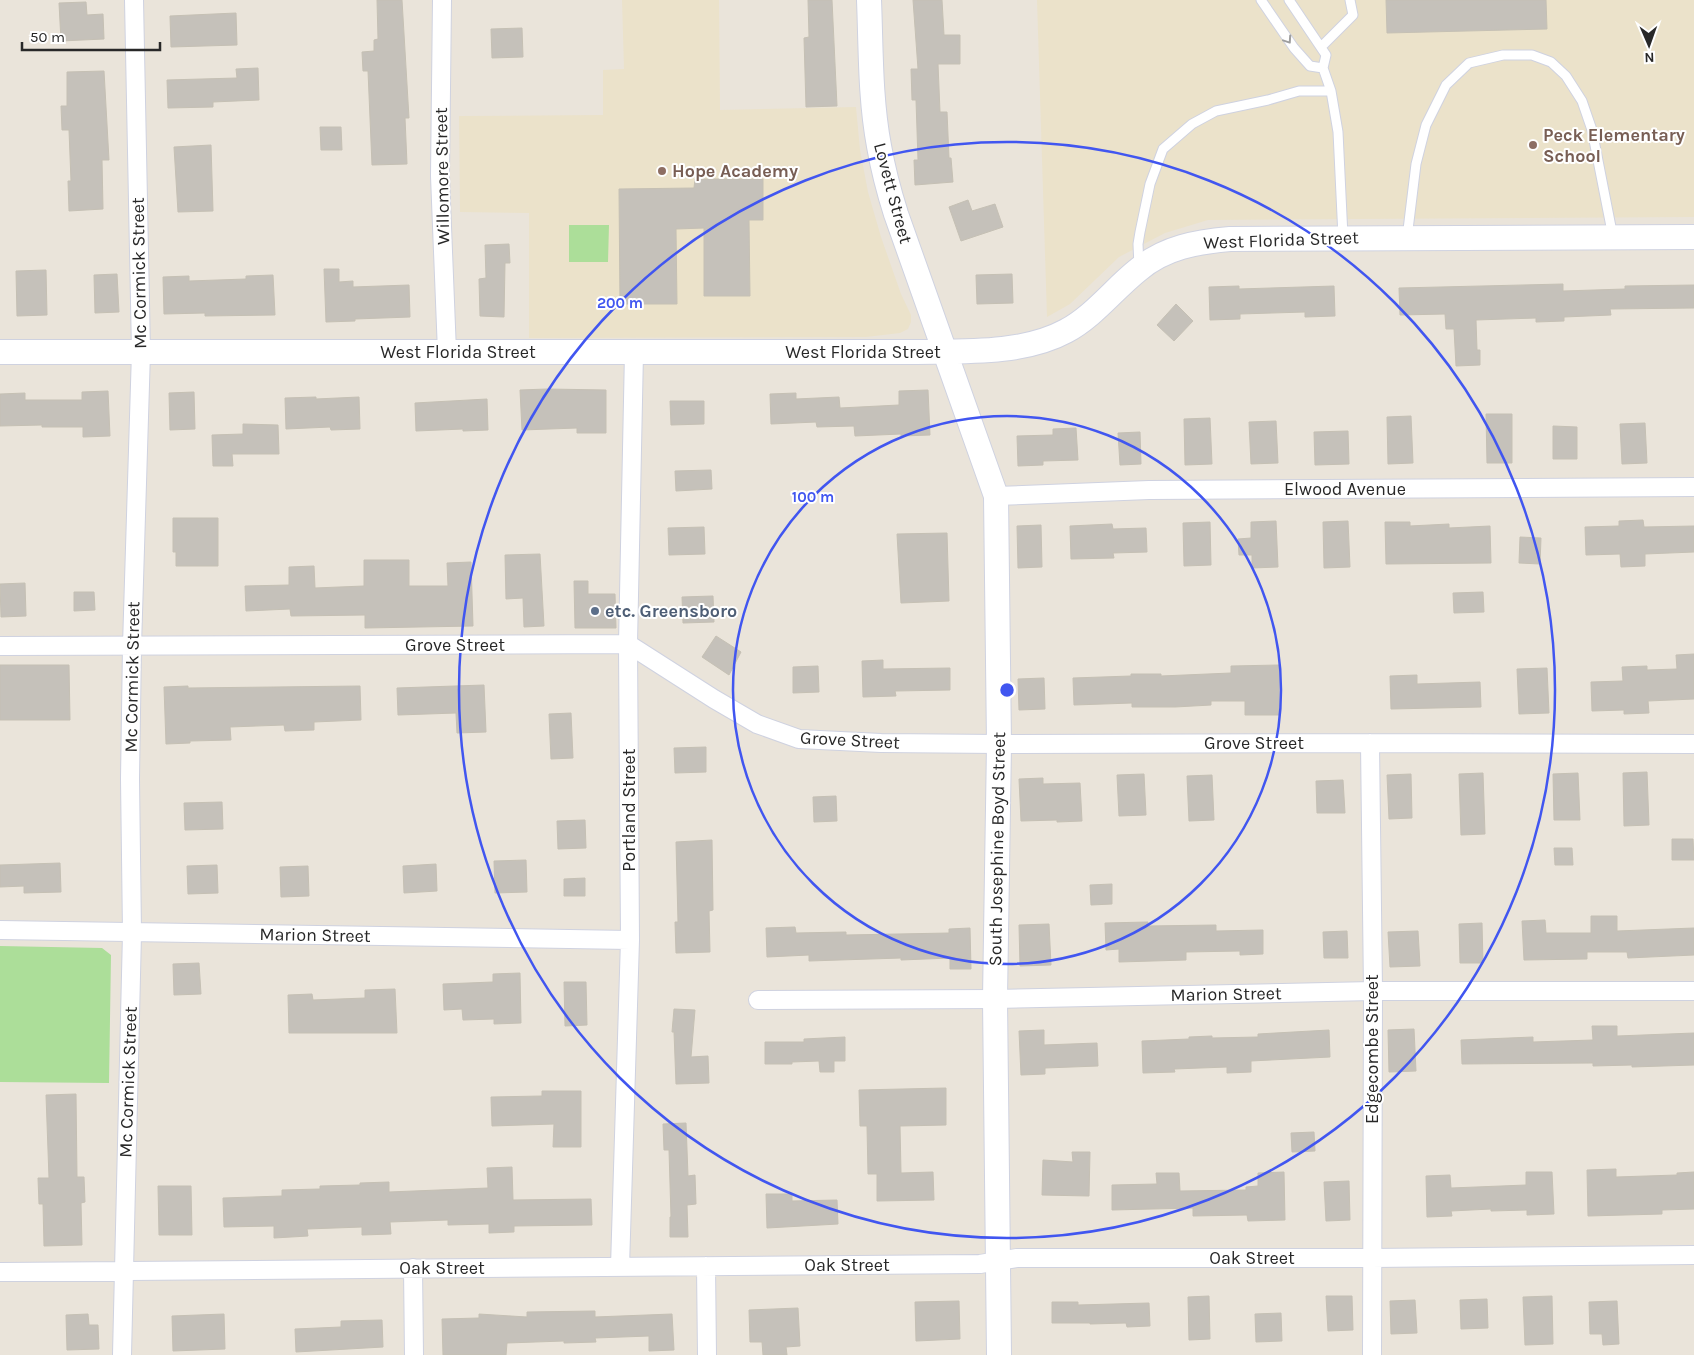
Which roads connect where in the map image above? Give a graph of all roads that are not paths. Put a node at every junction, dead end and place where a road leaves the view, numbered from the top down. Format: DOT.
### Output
graph roads {
  1 [pos="134,0"];
  2 [pos="442,0"];
  3 [pos="869,0"];
  4 [pos="1261,0"];
  5 [pos="1288,0"];
  6 [pos="1350,0"];
  7 [pos="1321,47"];
  8 [pos="1323,68"];
  9 [pos="1331,91"];
  10 [pos="1694,236"];
  11 [pos="1613,237"];
  12 [pos="1343,238"];
  13 [pos="1407,238"];
  14 [pos="1139,269"];
  15 [pos="945,351"];
  16 [pos="0,352"];
  17 [pos="141,352"];
  18 [pos="447,352"];
  19 [pos="634,352"];
  20 [pos="1694,487"];
  21 [pos="996,496"];
  22 [pos="628,644"];
  23 [pos="0,646"];
  24 [pos="132,646"];
  25 [pos="1370,742"];
  26 [pos="999,744"];
  27 [pos="1694,744"];
  28 [pos="0,930"];
  29 [pos="132,932"];
  30 [pos="630,940"];
  31 [pos="1373,991"];
  32 [pos="1694,991"];
  33 [pos="995,999"];
  34 [pos="758,1000"];
  35 [pos="1694,1255"];
  36 [pos="1371,1258"];
  37 [pos="997,1261"];
  38 [pos="706,1266"];
  39 [pos="620,1267"];
  40 [pos="413,1268"];
  41 [pos="0,1272"];
  42 [pos="123,1272"];
  43 [pos="122,1355"];
  44 [pos="414,1355"];
  45 [pos="706,1355"];
  46 [pos="999,1355"];
  47 [pos="1372,1355"];
  1 -- 17 [label="street, Mc Cormick Street"];
  2 -- 18 [label="street, Willomore Street"];
  3 -- 15 [label="main road, Lovett Street"];
  4 -- 8 [label="lane, one-way"];
  5 -- 7 [label="lane"];
  6 -- 7 [label="lane"];
  7 -- 8 [label="lane"];
  8 -- 9 [label="lane"];
  9 -- 12 [label="lane"];
  9 -- 14 [label="lane"];
  10 -- 11 [label="main road, West Florida Street"];
  11 -- 13 [label="main road, West Florida Street"];
  11 -- 13 [label="lane"];
  12 -- 13 [label="main road, West Florida Street"];
  12 -- 14 [label="main road, West Florida Street"];
  14 -- 15 [label="main road, West Florida Street"];
  15 -- 19 [label="main road, West Florida Street"];
  15 -- 21 [label="main road, South Josephine Boyd Street"];
  16 -- 17 [label="main road, West Florida Street"];
  17 -- 18 [label="main road, West Florida Street"];
  17 -- 24 [label="street, Mc Cormick Street"];
  18 -- 19 [label="main road, West Florida Street"];
  19 -- 22 [label="street, Portland Street"];
  20 -- 21 [label="street, Elwood Avenue"];
  21 -- 26 [label="main road, South Josephine Boyd Street"];
  22 -- 24 [label="street, Grove Street"];
  22 -- 26 [label="street, Grove Street"];
  22 -- 30 [label="street, Portland Street"];
  23 -- 24 [label="street, Grove Street"];
  24 -- 29 [label="street, Mc Cormick Street"];
  25 -- 26 [label="street, Grove Street"];
  25 -- 27 [label="street, Grove Street"];
  25 -- 31 [label="street, Edgecombe Street"];
  26 -- 33 [label="main road, South Josephine Boyd Street"];
  28 -- 29 [label="street, Marion Street"];
  29 -- 30 [label="street, Marion Street"];
  29 -- 42 [label="street, Mc Cormick Street"];
  30 -- 39 [label="street, Portland Street"];
  31 -- 32 [label="street, Marion Street"];
  31 -- 33 [label="street, Marion Street"];
  31 -- 36 [label="street, Edgecombe Street"];
  33 -- 34 [label="street, Marion Street"];
  33 -- 37 [label="main road, South Josephine Boyd Street"];
  35 -- 36 [label="street, Oak Street"];
  36 -- 37 [label="street, Oak Street"];
  36 -- 47 [label="street, Edgecombe Street"];
  37 -- 38 [label="street, Oak Street"];
  37 -- 46 [label="main road, South Josephine Boyd Street"];
  38 -- 39 [label="street, Oak Street"];
  38 -- 45 [label="street"];
  39 -- 40 [label="street, Oak Street"];
  40 -- 42 [label="street, Oak Street"];
  40 -- 44 [label="street"];
  41 -- 42 [label="street, Oak Street"];
  42 -- 43 [label="street, Mc Cormick Street"];
}
